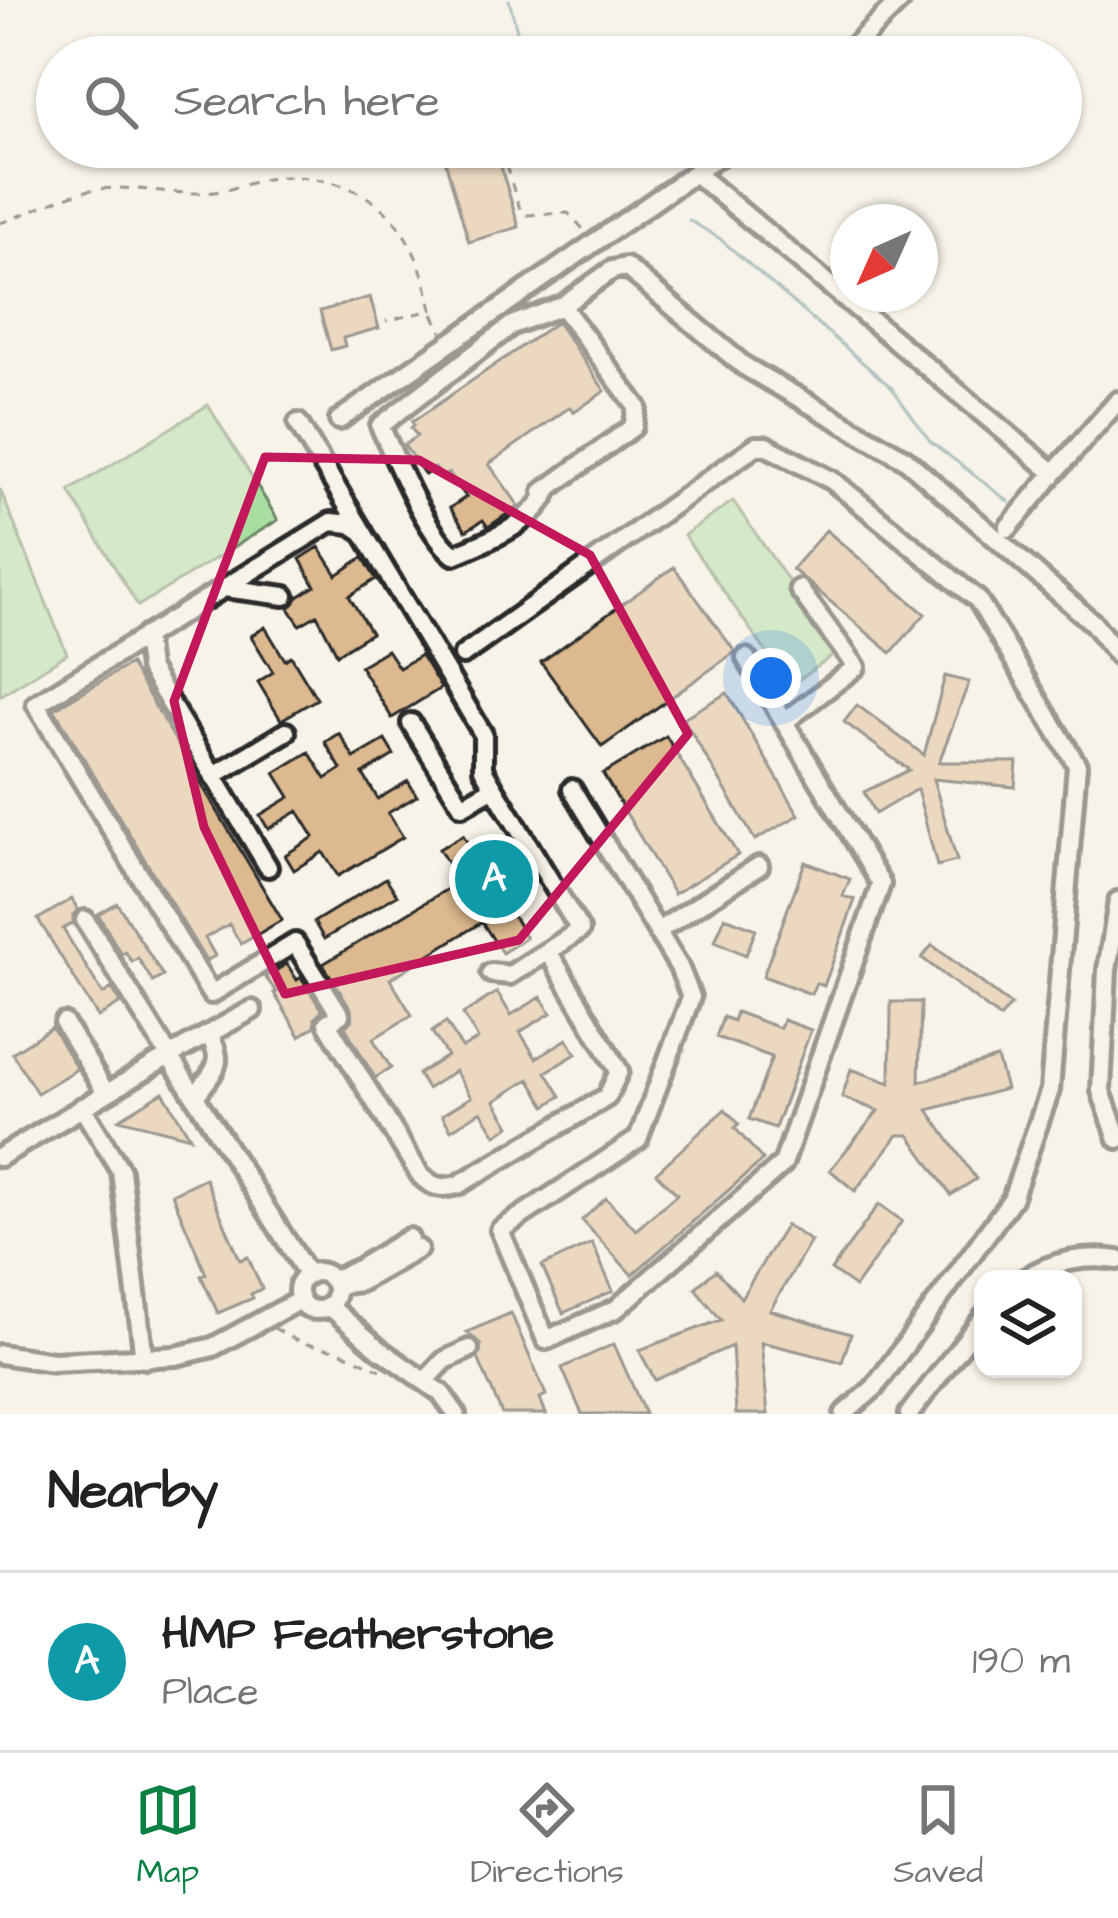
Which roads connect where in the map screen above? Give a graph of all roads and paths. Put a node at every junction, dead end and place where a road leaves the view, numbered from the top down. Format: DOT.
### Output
graph roads {
  1 [pos="901,0"];
  2 [pos="864,36"];
  3 [pos="507,168"];
  4 [pos="702,168"];
  5 [pos="695,173"];
  6 [pos="0,223"];
  7 [pos="595,242"];
  8 [pos="562,306"];
  9 [pos="432,310"];
  10 [pos="386,321"];
  11 [pos="449,344"];
  12 [pos="1118,401"];
  13 [pos="339,420"];
  14 [pos="298,423"];
  15 [pos="1054,472"];
  16 [pos="550,487"];
  17 [pos="528,503"];
  18 [pos="1008,528"];
  19 [pos="364,532"];
  20 [pos="224,588"];
  21 [pos="799,589"];
  22 [pos="284,596"];
  23 [pos="145,636"];
  24 [pos="463,655"];
  25 [pos="1118,655"];
  26 [pos="746,658"];
  27 [pos="784,722"];
  28 [pos="411,723"];
  29 [pos="286,733"];
  30 [pos="213,776"];
  31 [pos="494,788"];
  32 [pos="572,789"];
  33 [pos="759,866"];
  34 [pos="268,867"];
  35 [pos="1118,901"];
  36 [pos="85,920"];
  37 [pos="658,931"];
  38 [pos="548,951"];
  39 [pos="491,973"];
  40 [pos="252,1010"];
  41 [pos="64,1023"];
  42 [pos="209,1034"];
  43 [pos="169,1056"];
  44 [pos="106,1093"];
  45 [pos="195,1097"];
  46 [pos="82,1107"];
  47 [pos="1118,1139"];
  48 [pos="0,1157"];
  49 [pos="414,1243"];
  50 [pos="1118,1261"];
  51 [pos="1038,1270"];
  52 [pos="308,1275"];
  53 [pos="334,1283"];
  54 [pos="300,1300"];
  55 [pos="328,1306"];
  56 [pos="265,1316"];
  57 [pos="974,1330"];
  58 [pos="469,1349"];
  59 [pos="3,1353"];
  60 [pos="144,1359"];
  61 [pos="383,1371"];
  62 [pos="425,1381"];
  63 [pos="456,1414"];
  64 [pos="844,1414"];
  65 [pos="908,1414"];
  1 -- 2 [label="street"];
  3 -- 7 [label="path"];
  4 -- 5 [label="street"];
  5 -- 7 [label="street"];
  5 -- 15 [label="street"];
  6 -- 9 [label="path"];
  7 -- 11 [label="street"];
  8 -- 16 [label="street"];
  8 -- 16 [label="street"];
  8 -- 25 [label="street"];
  9 -- 10 [label="path"];
  9 -- 11 [label="path"];
  11 -- 13 [label="street"];
  12 -- 15 [label="street"];
  14 -- 19 [label="street"];
  15 -- 18 [label="street"];
  16 -- 17 [label="street"];
  19 -- 20 [label="street"];
  19 -- 31 [label="street"];
  20 -- 22 [label="street"];
  20 -- 23 [label="street"];
  21 -- 27 [label="street"];
  23 -- 30 [label="street"];
  23 -- 38 [label="street"];
  24 -- 64 [label="street"];
  26 -- 27 [label="street"];
  27 -- 37 [label="street"];
  28 -- 31 [label="street"];
  29 -- 30 [label="street"];
  30 -- 34 [label="street"];
  31 -- 38 [label="street"];
  32 -- 37 [label="street"];
  33 -- 37 [label="street"];
  35 -- 47 [label="street"];
  36 -- 43 [label="street"];
  38 -- 39 [label="street"];
  40 -- 42 [label="street"];
  41 -- 44 [label="street"];
  42 -- 43 [label="street"];
  42 -- 45 [label="street"];
  43 -- 44 [label="street"];
  43 -- 45 [label="street"];
  44 -- 46 [label="street"];
  45 -- 52 [label="street"];
  46 -- 48 [label="street"];
  46 -- 60 [label="street"];
  49 -- 53 [label="street"];
  50 -- 51 [label="street"];
  52 -- 53 [label="street"];
  52 -- 54 [label="street"];
  53 -- 55 [label="street"];
  54 -- 55 [label="street"];
  54 -- 56 [label="street"];
  55 -- 62 [label="street"];
  56 -- 60 [label="street"];
  56 -- 61 [label="path"];
  57 -- 65 [label="street"];
  58 -- 62 [label="street"];
  59 -- 60 [label="street"];
  62 -- 63 [label="street"];
}
